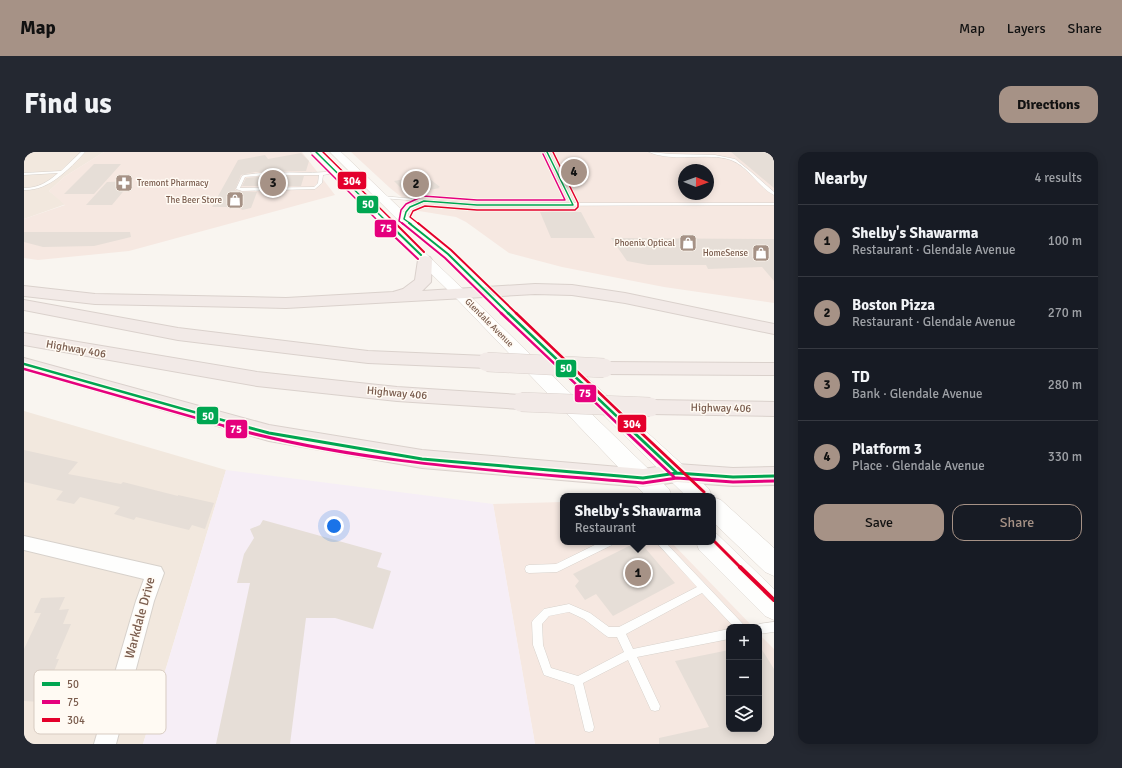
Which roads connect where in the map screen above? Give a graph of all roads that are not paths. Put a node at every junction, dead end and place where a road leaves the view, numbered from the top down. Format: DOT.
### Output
graph roads {
  1 [pos="83,152"];
  2 [pos="316,152"];
  3 [pos="335,152"];
  4 [pos="540,152"];
  5 [pos="651,152"];
  6 [pos="548,154"];
  7 [pos="62,172"];
  8 [pos="335,172"];
  9 [pos="24,174"];
  10 [pos="321,175"];
  11 [pos="24,190"];
  12 [pos="774,194"];
  13 [pos="381,197"];
  14 [pos="424,201"];
  15 [pos="774,204"];
  16 [pos="573,205"];
  17 [pos="404,219"];
  18 [pos="425,260"];
  19 [pos="24,291"];
  20 [pos="486,292"];
  21 [pos="460,294"];
  22 [pos="384,298"];
  23 [pos="24,304"];
  24 [pos="774,329"];
  25 [pos="24,339"];
  26 [pos="24,364"];
  27 [pos="774,369"];
  28 [pos="774,408"];
  29 [pos="677,473"];
  30 [pos="774,476"];
  31 [pos="643,478"];
  32 [pos="658,493"];
  33 [pos="698,493"];
  34 [pos="716,510"];
  35 [pos="24,543"];
  36 [pos="603,545"];
  37 [pos="663,545"];
  38 [pos="711,545"];
  39 [pos="774,564"];
  40 [pos="529,569"];
  41 [pos="704,588"];
  42 [pos="774,607"];
  43 [pos="737,624"];
  44 [pos="774,628"];
  45 [pos="762,630"];
  46 [pos="620,632"];
  47 [pos="726,635"];
  48 [pos="630,654"];
  49 [pos="126,670"];
  50 [pos="578,681"];
  51 [pos="656,706"];
  52 [pos="589,727"];
  53 [pos="108,734"];
  54 [pos="105,744"];
  1 -- 7 [label="lane"];
  2 -- 8 [label="main road, Glendale Avenue"];
  3 -- 13 [label="main road, Glendale Avenue"];
  4 -- 6 [label="lane"];
  5 -- 12 [label="lane"];
  6 -- 16 [label="lane"];
  7 -- 9 [label="lane"];
  7 -- 11 [label="lane"];
  8 -- 10 [label="lane"];
  8 -- 18 [label="main road, Glendale Avenue"];
  10 -- 10 [label="lane"];
  13 -- 14 [label="lane"];
  13 -- 17 [label="main road, Glendale Avenue"];
  14 -- 16 [label="lane"];
  14 -- 17 [label="lane"];
  15 -- 16 [label="lane"];
  17 -- 20 [label="main road, Glendale Avenue"];
  18 -- 21 [label="main road, Glendale Avenue"];
  18 -- 22 [label="highway"];
  19 -- 22 [label="highway"];
  20 -- 21 [label="highway"];
  20 -- 24 [label="highway"];
  20 -- 29 [label="main road, Glendale Avenue"];
  21 -- 22 [label="highway"];
  21 -- 31 [label="main road, Glendale Avenue"];
  23 -- 27 [label="highway, bridge"];
  25 -- 28 [label="highway, Highway 406, bridge"];
  26 -- 31 [label="highway"];
  29 -- 30 [label="highway"];
  29 -- 31 [label="highway"];
  29 -- 33 [label="main road, Glendale Avenue"];
  31 -- 32 [label="main road, Glendale Avenue"];
  34 -- 39 [label="main road"];
  35 -- 49 [label="street, Warkdale Drive"];
  36 -- 40 [label="lane"];
  37 -- 41 [label="lane"];
  38 -- 42 [label="main road"];
  41 -- 43 [label="lane"];
  41 -- 46 [label="lane"];
  44 -- 45 [label="lane"];
  46 -- 48 [label="lane"];
  46 -- 50 [label="lane"];
  47 -- 48 [label="lane"];
  48 -- 50 [label="lane"];
  48 -- 51 [label="lane"];
  50 -- 52 [label="lane"];
  53 -- 54 [label="street, Warkdale Drive"];
}
